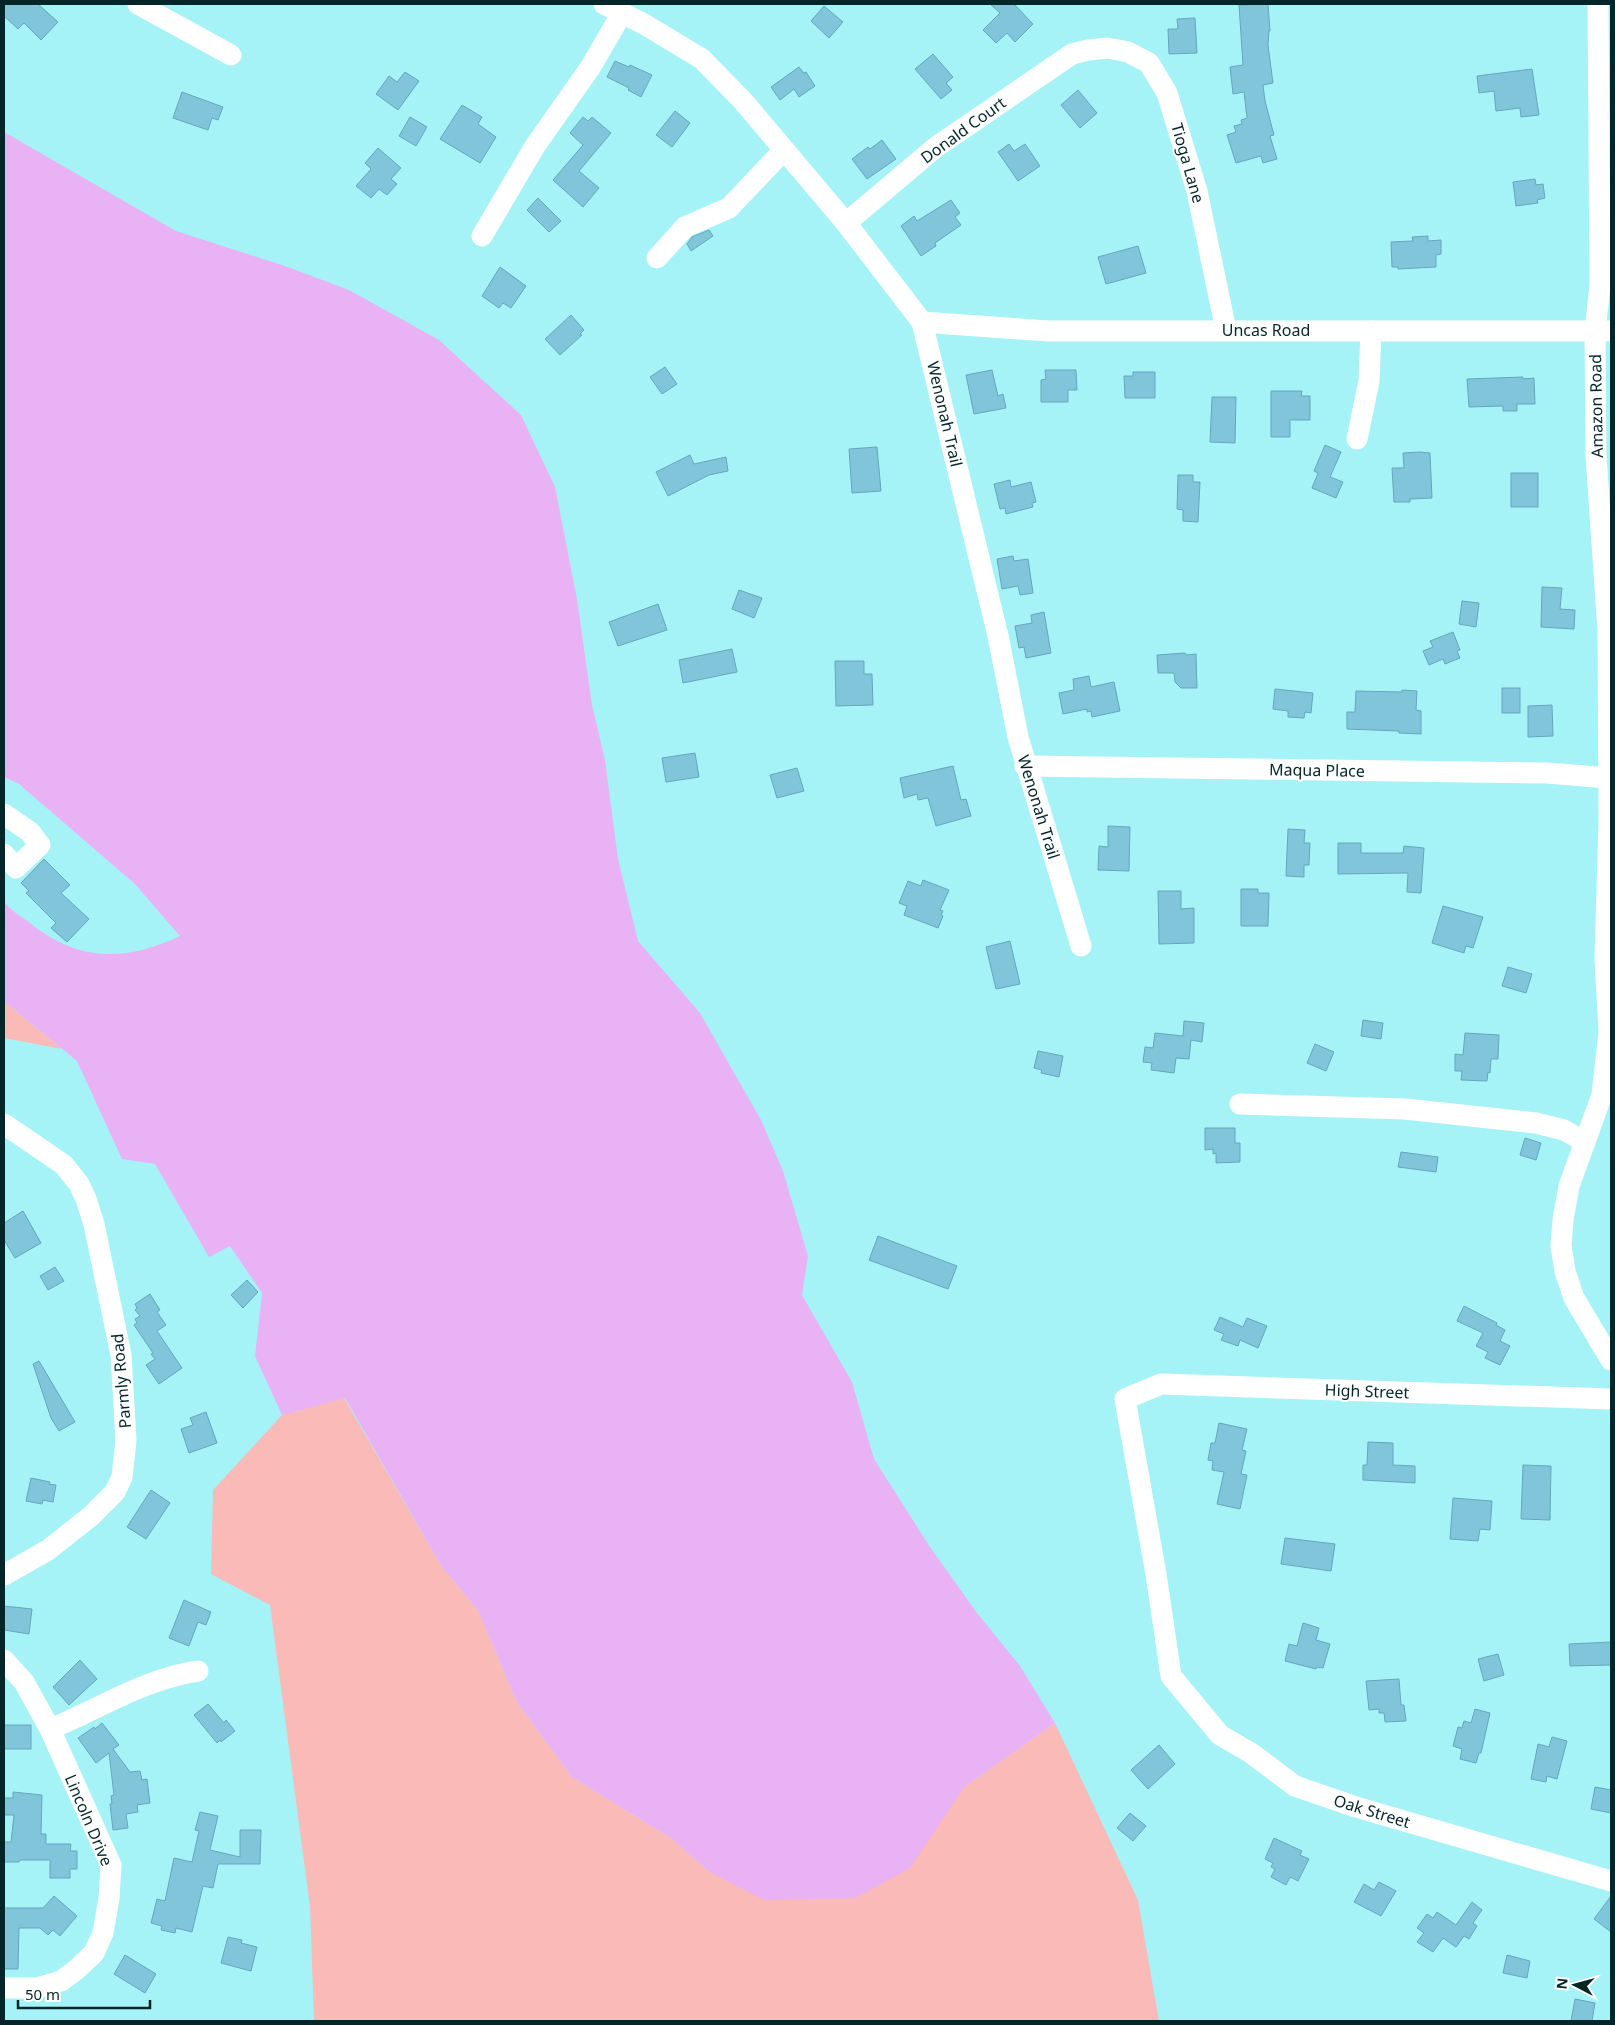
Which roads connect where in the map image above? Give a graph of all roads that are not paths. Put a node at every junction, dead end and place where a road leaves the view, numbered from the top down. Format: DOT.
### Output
graph roads {
  1 [pos="138,4"];
  2 [pos="1598,4"];
  3 [pos="613,8"];
  4 [pos="1088,50"];
  5 [pos="231,55"];
  6 [pos="784,150"];
  7 [pos="846,223"];
  8 [pos="482,236"];
  9 [pos="657,258"];
  10 [pos="1606,282"];
  11 [pos="922,322"];
  12 [pos="1226,330"];
  13 [pos="1371,331"];
  14 [pos="1603,331"];
  15 [pos="1357,439"];
  16 [pos="1604,460"];
  17 [pos="1610,631"];
  18 [pos="1025,766"];
  19 [pos="1608,778"];
  20 [pos="4,814"];
  21 [pos="1610,820"];
  22 [pos="4,854"];
  23 [pos="1081,946"];
  24 [pos="1240,1104"];
  25 [pos="11,1128"];
  26 [pos="1585,1142"];
  27 [pos="1611,1360"];
  28 [pos="1611,1400"];
  29 [pos="4,1575"];
  30 [pos="4,1660"];
  31 [pos="198,1671"];
  32 [pos="1171,1676"];
  33 [pos="50,1729"];
  34 [pos="1611,1882"];
  35 [pos="4,1988"];
  1 -- 5 [label="street"];
  2 -- 10 [label="street, Amazon Road"];
  3 -- 6 [label="street, Wenonah Trail"];
  3 -- 8 [label="street"];
  4 -- 7 [label="street, Donald Court"];
  4 -- 12 [label="street, Tioga Lane"];
  6 -- 7 [label="street, Wenonah Trail"];
  6 -- 9 [label="street"];
  7 -- 11 [label="street, Wenonah Trail"];
  10 -- 14 [label="street, Amazon Road"];
  11 -- 12 [label="street, Uncas Road"];
  11 -- 18 [label="street, Wenonah Trail"];
  12 -- 13 [label="street, Uncas Road"];
  13 -- 14 [label="street, Uncas Road"];
  13 -- 15 [label="street"];
  14 -- 16 [label="street, Amazon Road"];
  16 -- 17 [label="street, Amazon Road"];
  17 -- 19 [label="street, Amazon Road"];
  18 -- 19 [label="street, Maqua Place"];
  18 -- 23 [label="street, Wenonah Trail"];
  19 -- 21 [label="street, Amazon Road"];
  20 -- 22 [label="street"];
  21 -- 26 [label="street, Amazon Road"];
  24 -- 26 [label="street"];
  25 -- 29 [label="street, Parmly Road"];
  26 -- 27 [label="street, Amazon Road"];
  28 -- 32 [label="street, High Street"];
  30 -- 33 [label="street, Lincoln Drive"];
  31 -- 33 [label="street"];
  32 -- 34 [label="street, Oak Street"];
  33 -- 35 [label="street, Lincoln Drive"];
}
